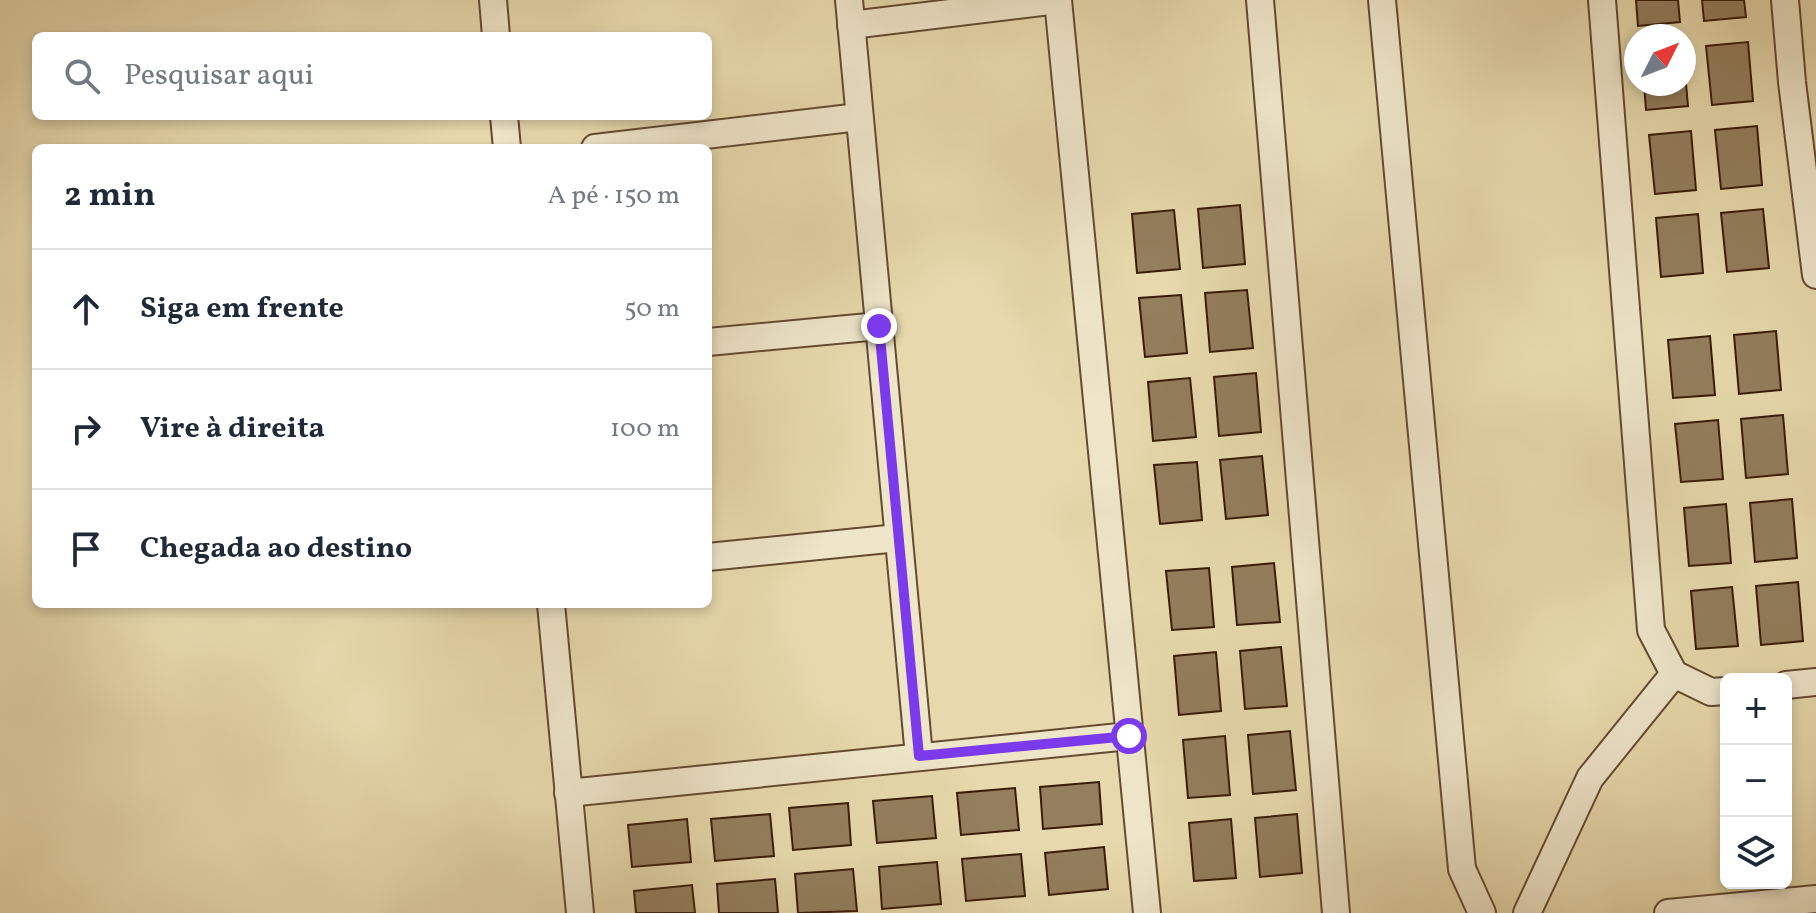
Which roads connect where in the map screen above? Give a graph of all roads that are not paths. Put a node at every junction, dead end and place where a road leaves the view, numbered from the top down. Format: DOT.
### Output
graph roads {
  1 [pos="493,0"];
  2 [pos="1058,0"];
  3 [pos="1260,0"];
  4 [pos="1382,0"];
  5 [pos="1602,0"];
  6 [pos="1785,0"];
  7 [pos="850,13"];
  8 [pos="496,32"];
  9 [pos="1804,81"];
  10 [pos="859,117"];
  11 [pos="504,120"];
  12 [pos="507,144"];
  13 [pos="629,144"];
  14 [pos="1816,275"];
  15 [pos="879,326"];
  16 [pos="712,342"];
  17 [pos="898,538"];
  18 [pos="712,557"];
  19 [pos="551,608"];
  20 [pos="1674,674"];
  21 [pos="1816,682"];
  22 [pos="1792,684"];
  23 [pos="1720,691"];
  24 [pos="1129,736"];
  25 [pos="919,756"];
  26 [pos="568,793"];
  27 [pos="1816,899"];
  28 [pos="580,913"];
  29 [pos="1147,913"];
  30 [pos="1336,913"];
  31 [pos="1482,913"];
  32 [pos="1527,913"];
  33 [pos="1668,913"];
  1 -- 8 [label="street"];
  2 -- 7 [label="street"];
  2 -- 24 [label="street"];
  3 -- 30 [label="street"];
  4 -- 31 [label="street"];
  5 -- 20 [label="street"];
  6 -- 9 [label="street"];
  7 -- 10 [label="street"];
  9 -- 14 [label="street"];
  10 -- 13 [label="street"];
  10 -- 15 [label="street"];
  11 -- 12 [label="street"];
  15 -- 16 [label="street"];
  15 -- 17 [label="street"];
  17 -- 18 [label="street"];
  17 -- 25 [label="street"];
  19 -- 26 [label="street"];
  20 -- 23 [label="street"];
  20 -- 32 [label="street"];
  21 -- 22 [label="street"];
  24 -- 25 [label="street"];
  24 -- 29 [label="street"];
  25 -- 26 [label="street"];
  26 -- 28 [label="street"];
  27 -- 33 [label="street"];
}
